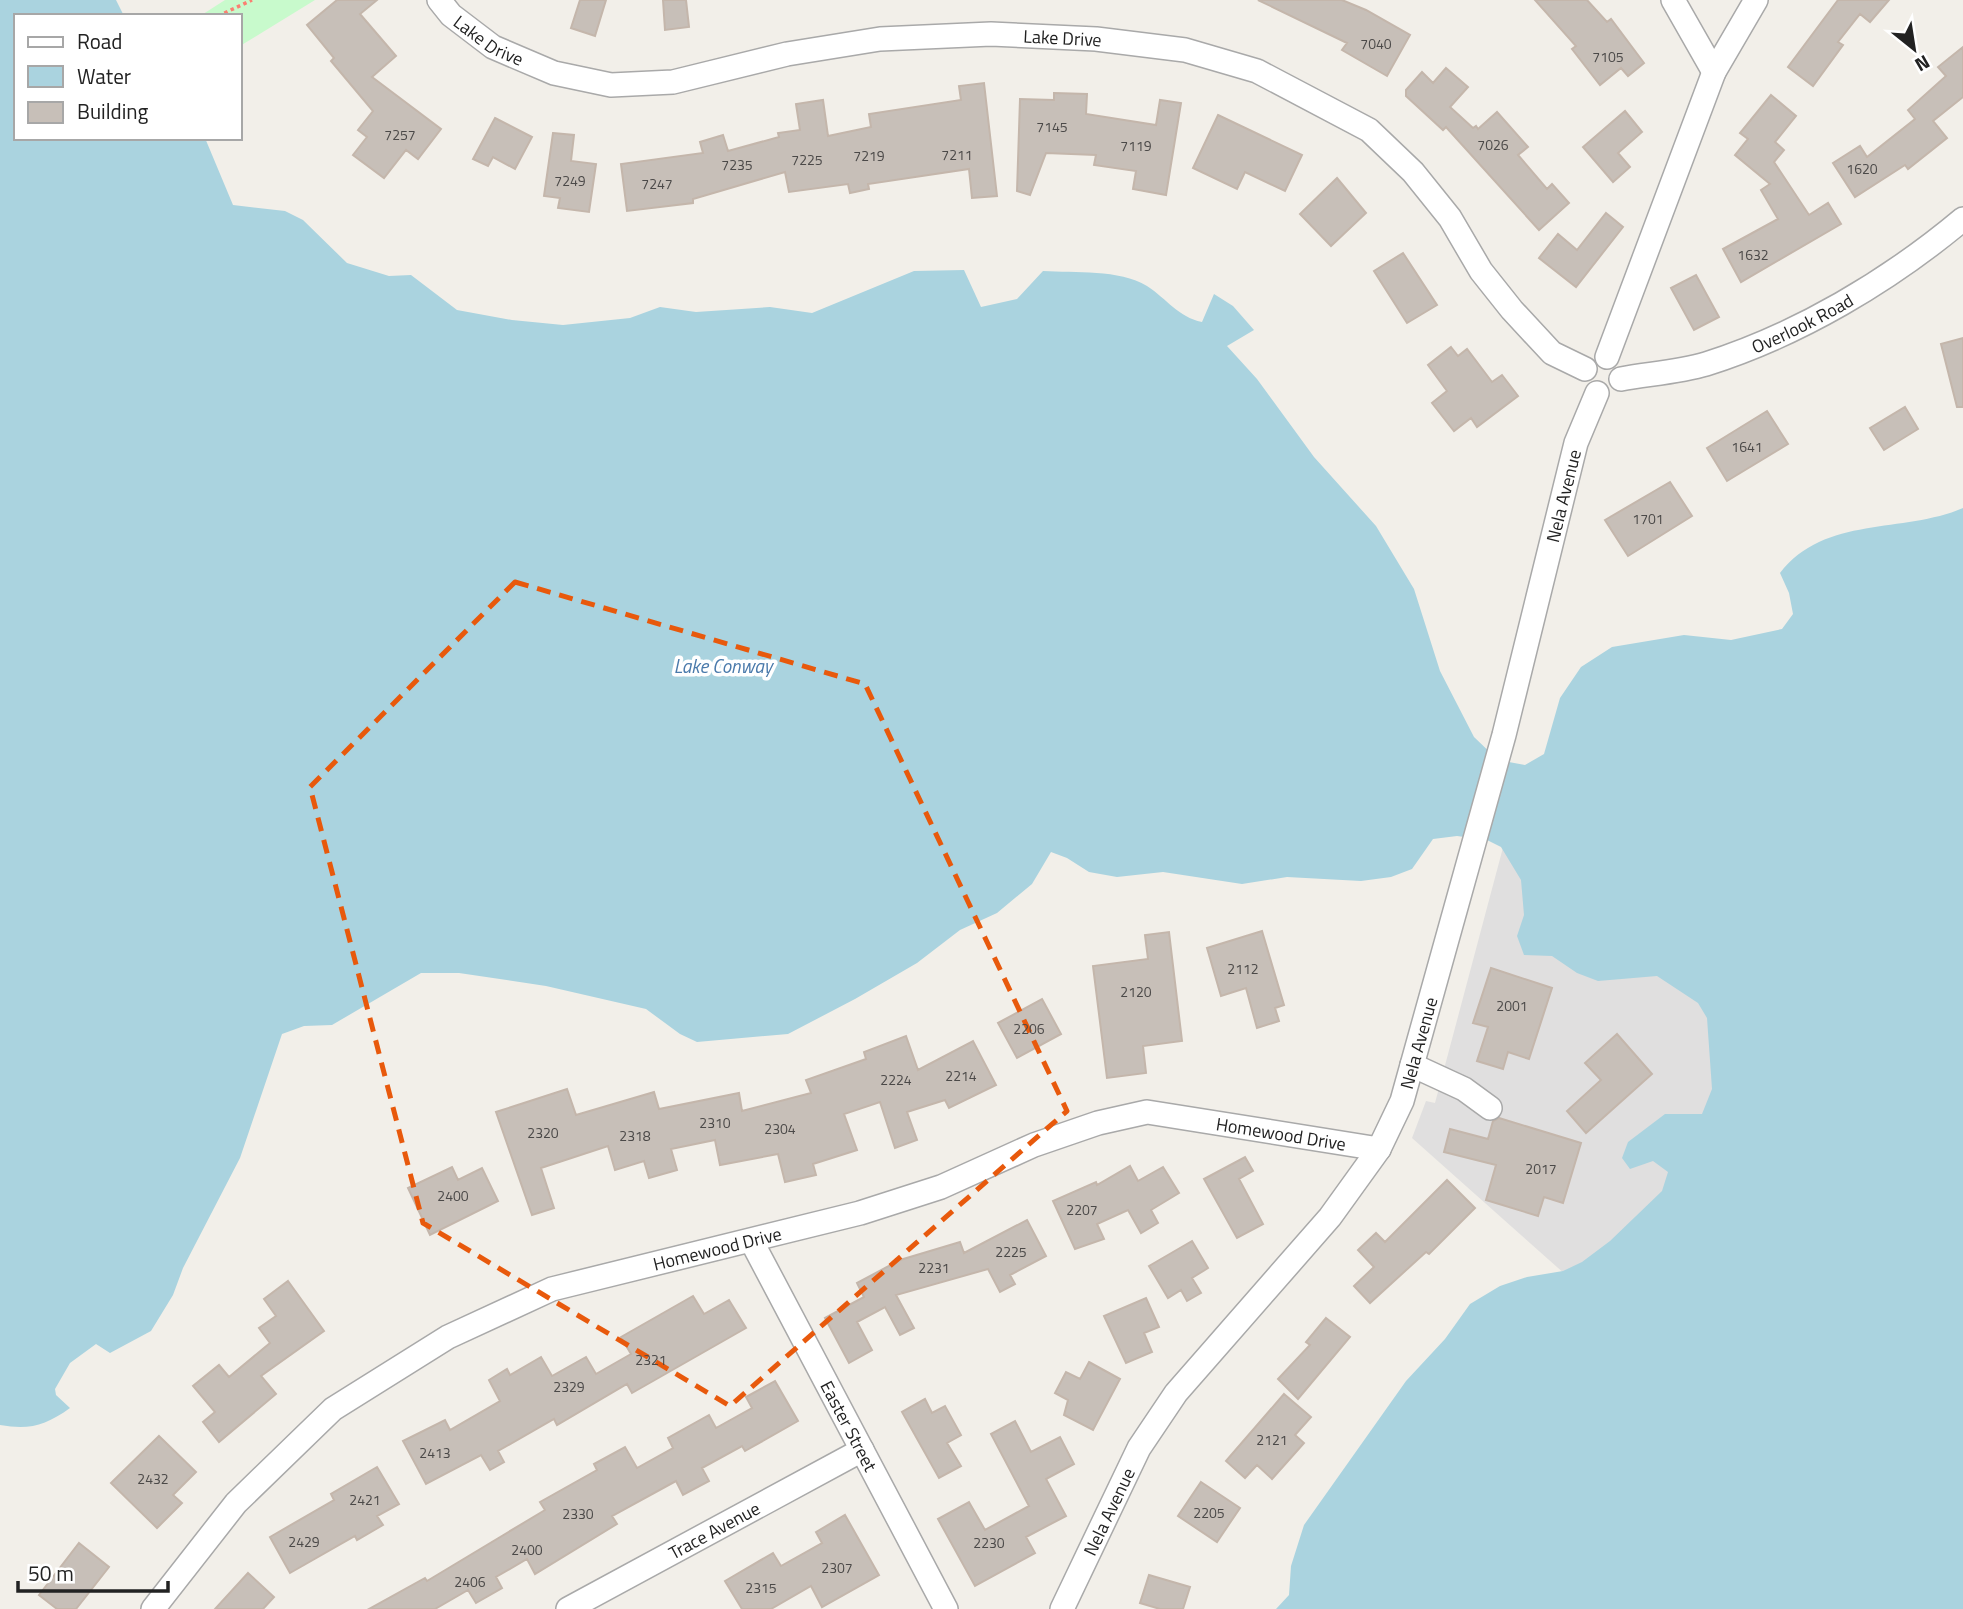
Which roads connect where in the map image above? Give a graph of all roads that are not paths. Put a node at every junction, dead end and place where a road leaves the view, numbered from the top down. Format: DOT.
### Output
graph roads {
  1 [pos="439,0"];
  2 [pos="1673,0"];
  3 [pos="1756,0"];
  4 [pos="1714,72"];
  5 [pos="1963,219"];
  6 [pos="1607,357"];
  7 [pos="1585,369"];
  8 [pos="1621,379"];
  9 [pos="1597,393"];
  10 [pos="1412,1065"];
  11 [pos="1490,1108"];
  12 [pos="1380,1149"];
  13 [pos="752,1242"];
  14 [pos="862,1450"];
  15 [pos="157,1607"];
  16 [pos="568,1609"];
  17 [pos="946,1609"];
  18 [pos="1062,1609"];
  1 -- 7 [label="street, Lake Drive"];
  2 -- 4 [label="street"];
  3 -- 4 [label="street"];
  4 -- 6 [label="street"];
  5 -- 8 [label="street, Overlook Road"];
  6 -- 7 [label="street"];
  6 -- 8 [label="street"];
  7 -- 9 [label="street"];
  8 -- 9 [label="street"];
  9 -- 10 [label="street, Nela Avenue"];
  10 -- 11 [label="street"];
  10 -- 12 [label="street, Nela Avenue"];
  12 -- 13 [label="street, Homewood Drive"];
  12 -- 18 [label="street, Nela Avenue"];
  13 -- 14 [label="street, Easter Street"];
  13 -- 15 [label="street, Homewood Drive"];
  14 -- 16 [label="street, Trace Avenue"];
  14 -- 17 [label="street, Easter Street"];
}
